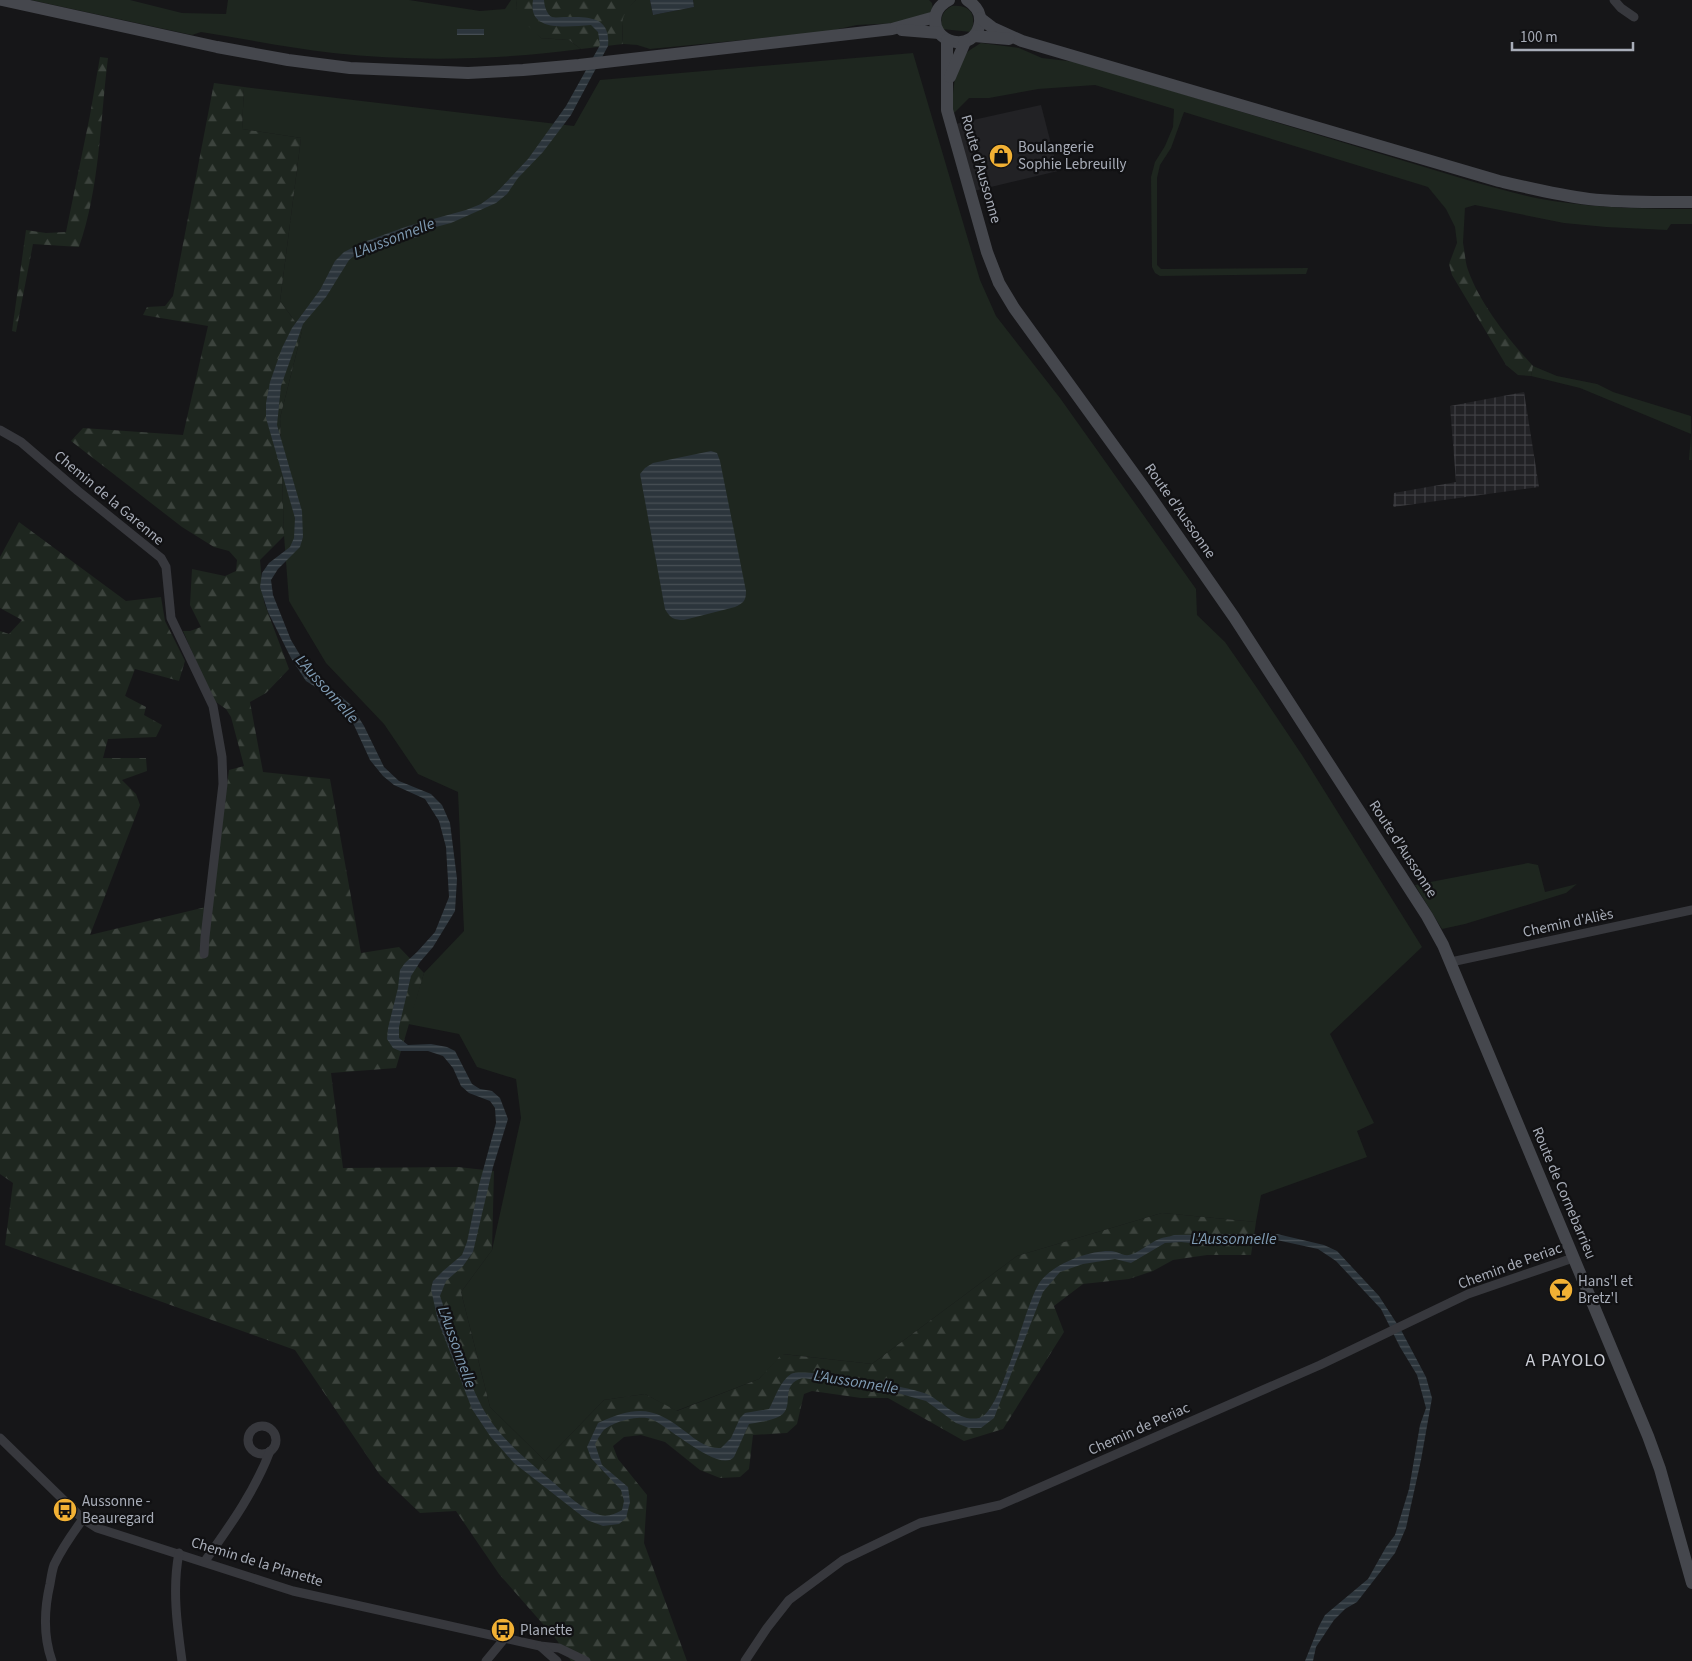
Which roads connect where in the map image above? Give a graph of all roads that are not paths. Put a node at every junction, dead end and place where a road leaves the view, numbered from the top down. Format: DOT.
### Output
graph roads {
  1 [pos="2,0"];
  2 [pos="968,0"];
  3 [pos="1614,0"];
  4 [pos="940,6"];
  5 [pos="1634,17"];
  6 [pos="980,18"];
  7 [pos="892,29"];
  8 [pos="943,37"];
  9 [pos="969,39"];
  10 [pos="1022,41"];
  11 [pos="946,89"];
  12 [pos="1692,202"];
  13 [pos="0,430"];
  14 [pos="1692,910"];
  15 [pos="1436,932"];
  16 [pos="204,954"];
  17 [pos="1450,962"];
  18 [pos="1573,1258"];
  19 [pos="0,1438"];
  20 [pos="270,1451"];
  21 [pos="83,1519"];
  22 [pos="179,1552"];
  23 [pos="205,1561"];
  24 [pos="1692,1584"];
  25 [pos="505,1638"];
  26 [pos="540,1646"];
  27 [pos="52,1661"];
  28 [pos="182,1661"];
  29 [pos="486,1661"];
  30 [pos="557,1661"];
  31 [pos="586,1661"];
  32 [pos="745,1661"];
  1 -- 7 [label="main road"];
  2 -- 6 [label="main road"];
  3 -- 5 [label="street"];
  4 -- 7 [label="main road"];
  4 -- 8 [label="main road, Route d'Aussonne"];
  6 -- 9 [label="main road, Route d'Aussonne"];
  6 -- 10 [label="main road"];
  7 -- 8 [label="main road"];
  8 -- 9 [label="main road"];
  8 -- 11 [label="main road, Route d'Aussonne"];
  9 -- 10 [label="main road"];
  9 -- 11 [label="main road, Route d'Aussonne"];
  10 -- 12 [label="main road"];
  11 -- 15 [label="main road, Route d'Aussonne"];
  13 -- 16 [label="street, Chemin de la Garenne"];
  14 -- 17 [label="street, Chemin d'Aliès"];
  15 -- 17 [label="main road, Route de Cornebarrieu"];
  17 -- 18 [label="main road, Route de Cornebarrieu"];
  18 -- 24 [label="main road, Route de Cornebarrieu"];
  18 -- 32 [label="street, Chemin de Periac"];
  19 -- 21 [label="street, Chemin de la Planette"];
  20 -- 23 [label="street"];
  21 -- 22 [label="street, Chemin de la Planette"];
  21 -- 27 [label="street"];
  22 -- 23 [label="street, Chemin de la Planette"];
  22 -- 28 [label="street"];
  23 -- 25 [label="street, Chemin de la Planette"];
  25 -- 26 [label="street, Chemin de la Planette"];
  25 -- 29 [label="street"];
  26 -- 30 [label="street"];
  26 -- 31 [label="street"];
}
